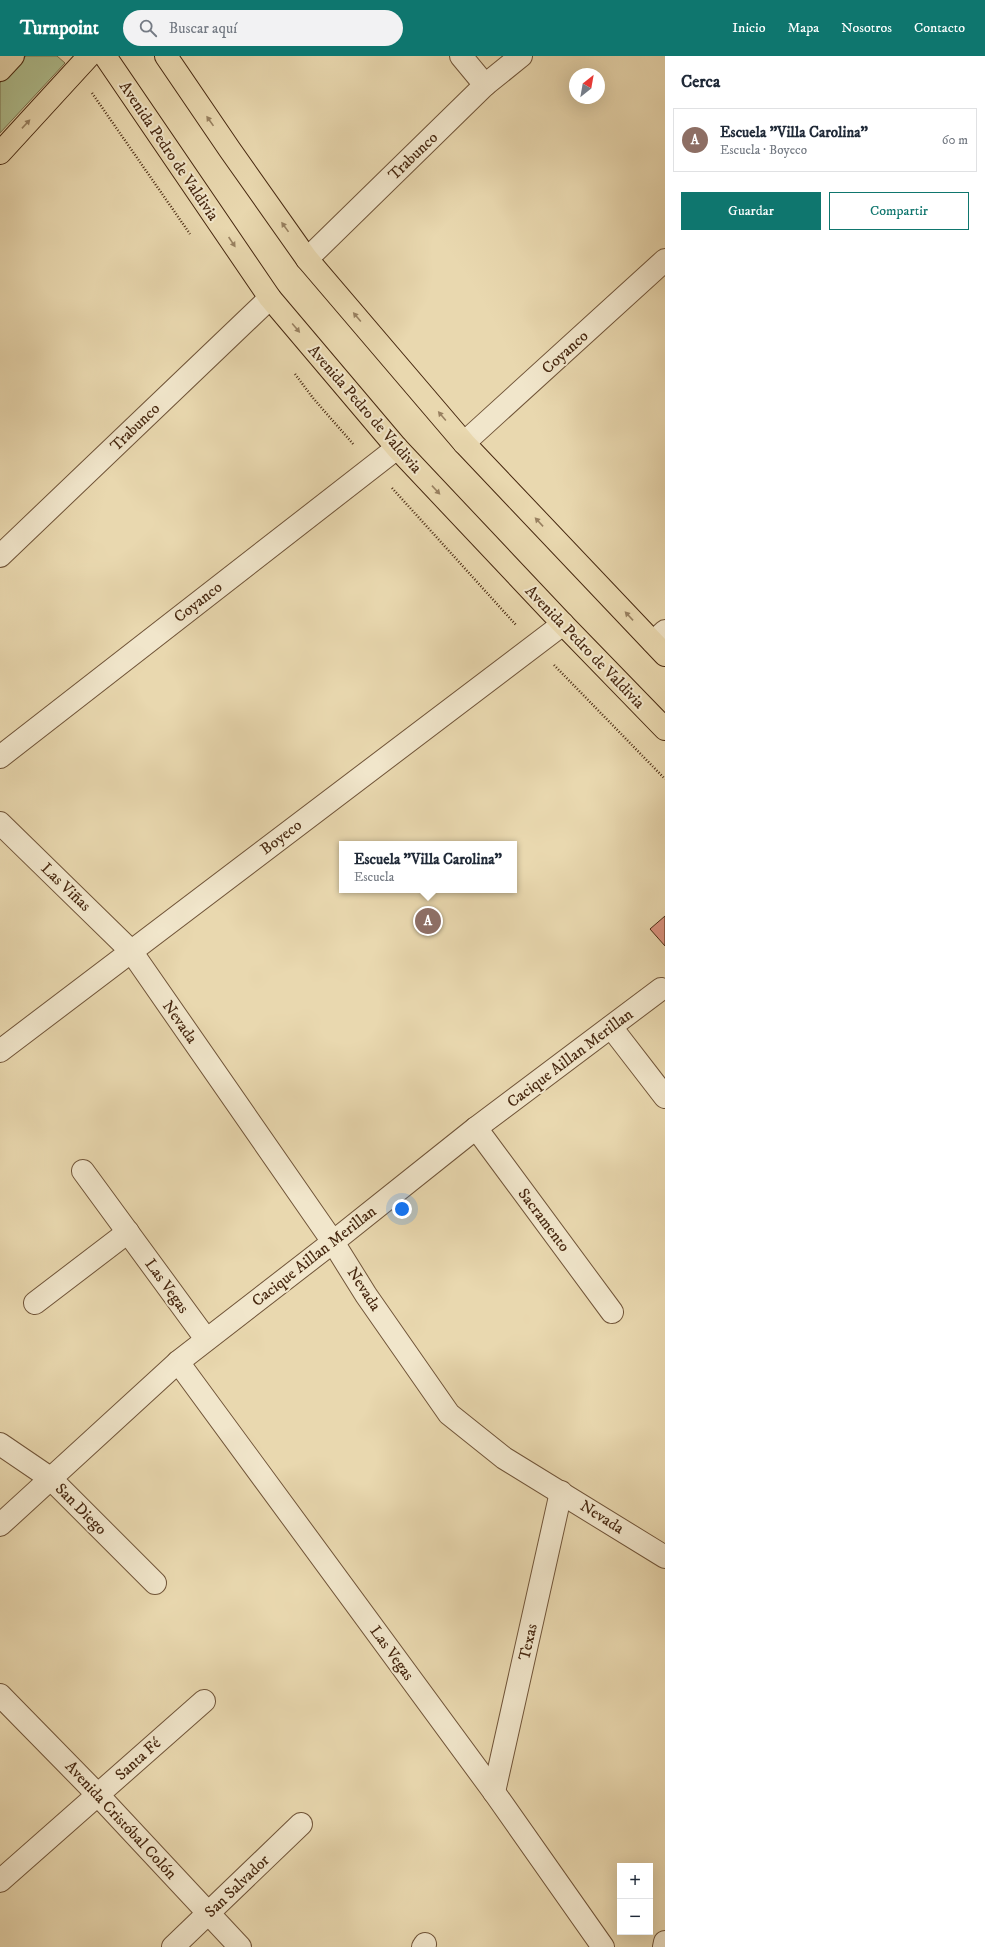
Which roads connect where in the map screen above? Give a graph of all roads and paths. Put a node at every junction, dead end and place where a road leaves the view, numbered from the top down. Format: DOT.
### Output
graph roads {
  1 [pos="14,56"];
  2 [pos="89,56"];
  3 [pos="105,56"];
  4 [pos="166,56"];
  5 [pos="461,56"];
  6 [pos="520,56"];
  7 [pos="0,70"];
  8 [pos="485,85"];
  9 [pos="0,153"];
  10 [pos="307,259"];
  11 [pos="665,260"];
  12 [pos="270,298"];
  13 [pos="464,443"];
  14 [pos="397,448"];
  15 [pos="0,556"];
  16 [pos="563,624"];
  17 [pos="661,642"];
  18 [pos="665,730"];
  19 [pos="0,757"];
  20 [pos="0,823"];
  21 [pos="131,951"];
  22 [pos="661,989"];
  23 [pos="611,1027"];
  24 [pos="0,1051"];
  25 [pos="665,1097"];
  26 [pos="476,1128"];
  27 [pos="83,1171"];
  28 [pos="128,1232"];
  29 [pos="333,1242"];
  30 [pos="35,1304"];
  31 [pos="612,1312"];
  32 [pos="206,1339"];
  33 [pos="178,1362"];
  34 [pos="0,1444"];
  35 [pos="50,1478"];
  36 [pos="561,1492"];
  37 [pos="0,1525"];
  38 [pos="665,1557"];
  39 [pos="155,1583"];
  40 [pos="0,1695"];
  41 [pos="204,1701"];
  42 [pos="494,1792"];
  43 [pos="98,1795"];
  44 [pos="301,1824"];
  45 [pos="0,1881"];
  46 [pos="208,1914"];
  47 [pos="665,1942"];
  48 [pos="173,1947"];
  49 [pos="240,1947"];
  50 [pos="603,1947"];
  51 [pos="664,1947"];
  1 -- 7 [label="main road"];
  9 -- 2 [label="main road, one-way"];
  3 -- 12 [label="main road, Avenida Pedro de Valdivia, one-way"];
  10 -- 4 [label="main road, one-way"];
  5 -- 8 [label="street"];
  6 -- 8 [label="street, Trabunco"];
  8 -- 10 [label="street, Trabunco"];
  13 -- 10 [label="main road, one-way"];
  11 -- 13 [label="street, Coyanco"];
  12 -- 14 [label="main road, Avenida Pedro de Valdivia, one-way"];
  12 -- 15 [label="street, Trabunco"];
  17 -- 13 [label="main road, one-way"];
  14 -- 16 [label="main road, Avenida Pedro de Valdivia, one-way"];
  14 -- 19 [label="street, Coyanco"];
  16 -- 18 [label="main road, Avenida Pedro de Valdivia"];
  16 -- 21 [label="street, Boyeco"];
  20 -- 21 [label="street, Las Viñas"];
  21 -- 24 [label="street, Boyeco"];
  21 -- 29 [label="street, Nevada"];
  22 -- 23 [label="street, Cacique Aillan Merillan"];
  23 -- 25 [label="street"];
  23 -- 26 [label="street, Cacique Aillan Merillan"];
  26 -- 29 [label="street, Cacique Aillan Merillan"];
  26 -- 31 [label="street, Sacramento"];
  27 -- 28 [label="street, Las Vegas"];
  28 -- 30 [label="street"];
  28 -- 32 [label="street, Las Vegas"];
  29 -- 32 [label="street, Cacique Aillan Merillan"];
  29 -- 36 [label="street, Nevada"];
  32 -- 33 [label="street, Cacique Aillan Merillan"];
  33 -- 35 [label="street, Cacique Aillan Merillan"];
  33 -- 42 [label="street, Las Vegas"];
  34 -- 35 [label="street, San Diego"];
  35 -- 37 [label="street, Cacique Aillan Merillan"];
  35 -- 39 [label="street, San Diego"];
  36 -- 38 [label="street, Nevada"];
  36 -- 42 [label="street, Texas"];
  40 -- 43 [label="street, Avenida Cristóbal Colón"];
  41 -- 43 [label="street, Santa Fé"];
  42 -- 50 [label="street, Las Vegas"];
  43 -- 45 [label="street, Santa Fé"];
  43 -- 46 [label="street, Avenida Cristóbal Colón"];
  44 -- 46 [label="street, San Salvador"];
  46 -- 48 [label="street, San Salvador"];
  46 -- 49 [label="street, Avenida Cristóbal Colón"];
  47 -- 51 [label="street"];
}
